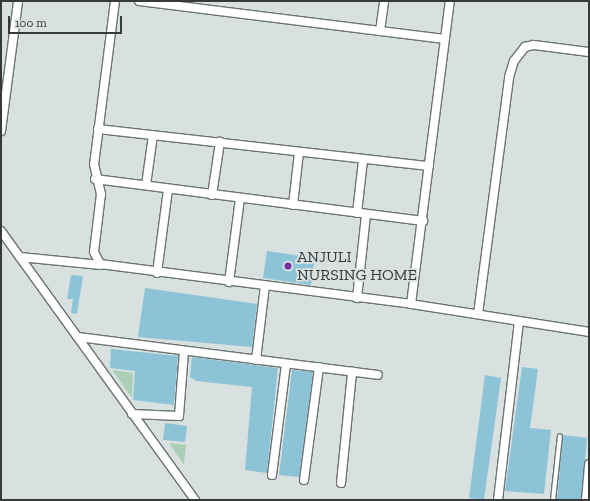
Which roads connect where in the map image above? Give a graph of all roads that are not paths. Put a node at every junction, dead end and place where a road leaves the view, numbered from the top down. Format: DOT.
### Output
graph roads {
  1 [pos="18,1"];
  2 [pos="115,1"];
  3 [pos="139,1"];
  4 [pos="384,1"];
  5 [pos="450,1"];
  6 [pos="380,31"];
  7 [pos="445,39"];
  8 [pos="589,52"];
  9 [pos="98,129"];
  10 [pos="1,131"];
  11 [pos="153,135"];
  12 [pos="220,142"];
  13 [pos="300,152"];
  14 [pos="363,160"];
  15 [pos="429,166"];
  16 [pos="95,179"];
  17 [pos="146,185"];
  18 [pos="168,189"];
  19 [pos="212,195"];
  20 [pos="240,198"];
  21 [pos="292,205"];
  22 [pos="357,213"];
  23 [pos="366,215"];
  24 [pos="423,220"];
  25 [pos="1,231"];
  26 [pos="20,257"];
  27 [pos="118,267"];
  28 [pos="157,272"];
  29 [pos="229,282"];
  30 [pos="265,286"];
  31 [pos="357,298"];
  32 [pos="411,304"];
  33 [pos="478,314"];
  34 [pos="519,321"];
  35 [pos="589,332"];
  36 [pos="78,337"];
  37 [pos="184,351"];
  38 [pos="256,360"];
  39 [pos="286,364"];
  40 [pos="319,367"];
  41 [pos="352,372"];
  42 [pos="378,375"];
  43 [pos="132,414"];
  44 [pos="560,436"];
  45 [pos="589,464"];
  46 [pos="272,475"];
  47 [pos="304,480"];
  48 [pos="341,483"];
  49 [pos="195,500"];
  50 [pos="498,500"];
  51 [pos="553,500"];
  52 [pos="586,500"];
  1 -- 10 [label="street"];
  2 -- 9 [label="street"];
  3 -- 6 [label="street"];
  4 -- 6 [label="street"];
  5 -- 7 [label="street"];
  6 -- 7 [label="street"];
  7 -- 15 [label="street"];
  8 -- 33 [label="street"];
  9 -- 11 [label="street"];
  9 -- 16 [label="street"];
  11 -- 12 [label="street"];
  11 -- 17 [label="street"];
  12 -- 13 [label="street"];
  12 -- 19 [label="street"];
  13 -- 14 [label="street"];
  13 -- 21 [label="street"];
  14 -- 15 [label="street"];
  14 -- 22 [label="street"];
  15 -- 24 [label="street"];
  16 -- 17 [label="street"];
  16 -- 27 [label="street"];
  17 -- 18 [label="street"];
  18 -- 19 [label="street"];
  18 -- 28 [label="street"];
  19 -- 20 [label="street"];
  20 -- 21 [label="street"];
  20 -- 29 [label="street"];
  21 -- 22 [label="street"];
  22 -- 23 [label="street"];
  23 -- 24 [label="street"];
  23 -- 31 [label="street"];
  24 -- 32 [label="street"];
  25 -- 26 [label="street"];
  26 -- 27 [label="street"];
  26 -- 36 [label="street"];
  27 -- 28 [label="street"];
  28 -- 29 [label="street"];
  29 -- 30 [label="street"];
  30 -- 31 [label="street"];
  30 -- 38 [label="street"];
  31 -- 32 [label="street"];
  32 -- 33 [label="street"];
  33 -- 34 [label="street"];
  34 -- 35 [label="street"];
  34 -- 50 [label="street"];
  36 -- 37 [label="street"];
  36 -- 43 [label="street"];
  37 -- 38 [label="street"];
  37 -- 43 [label="street"];
  38 -- 39 [label="street"];
  39 -- 40 [label="street"];
  39 -- 46 [label="street"];
  40 -- 41 [label="street"];
  40 -- 47 [label="street"];
  41 -- 42 [label="street"];
  41 -- 48 [label="street"];
  43 -- 49 [label="street"];
  44 -- 51 [label="lane"];
  45 -- 52 [label="street"];
}
